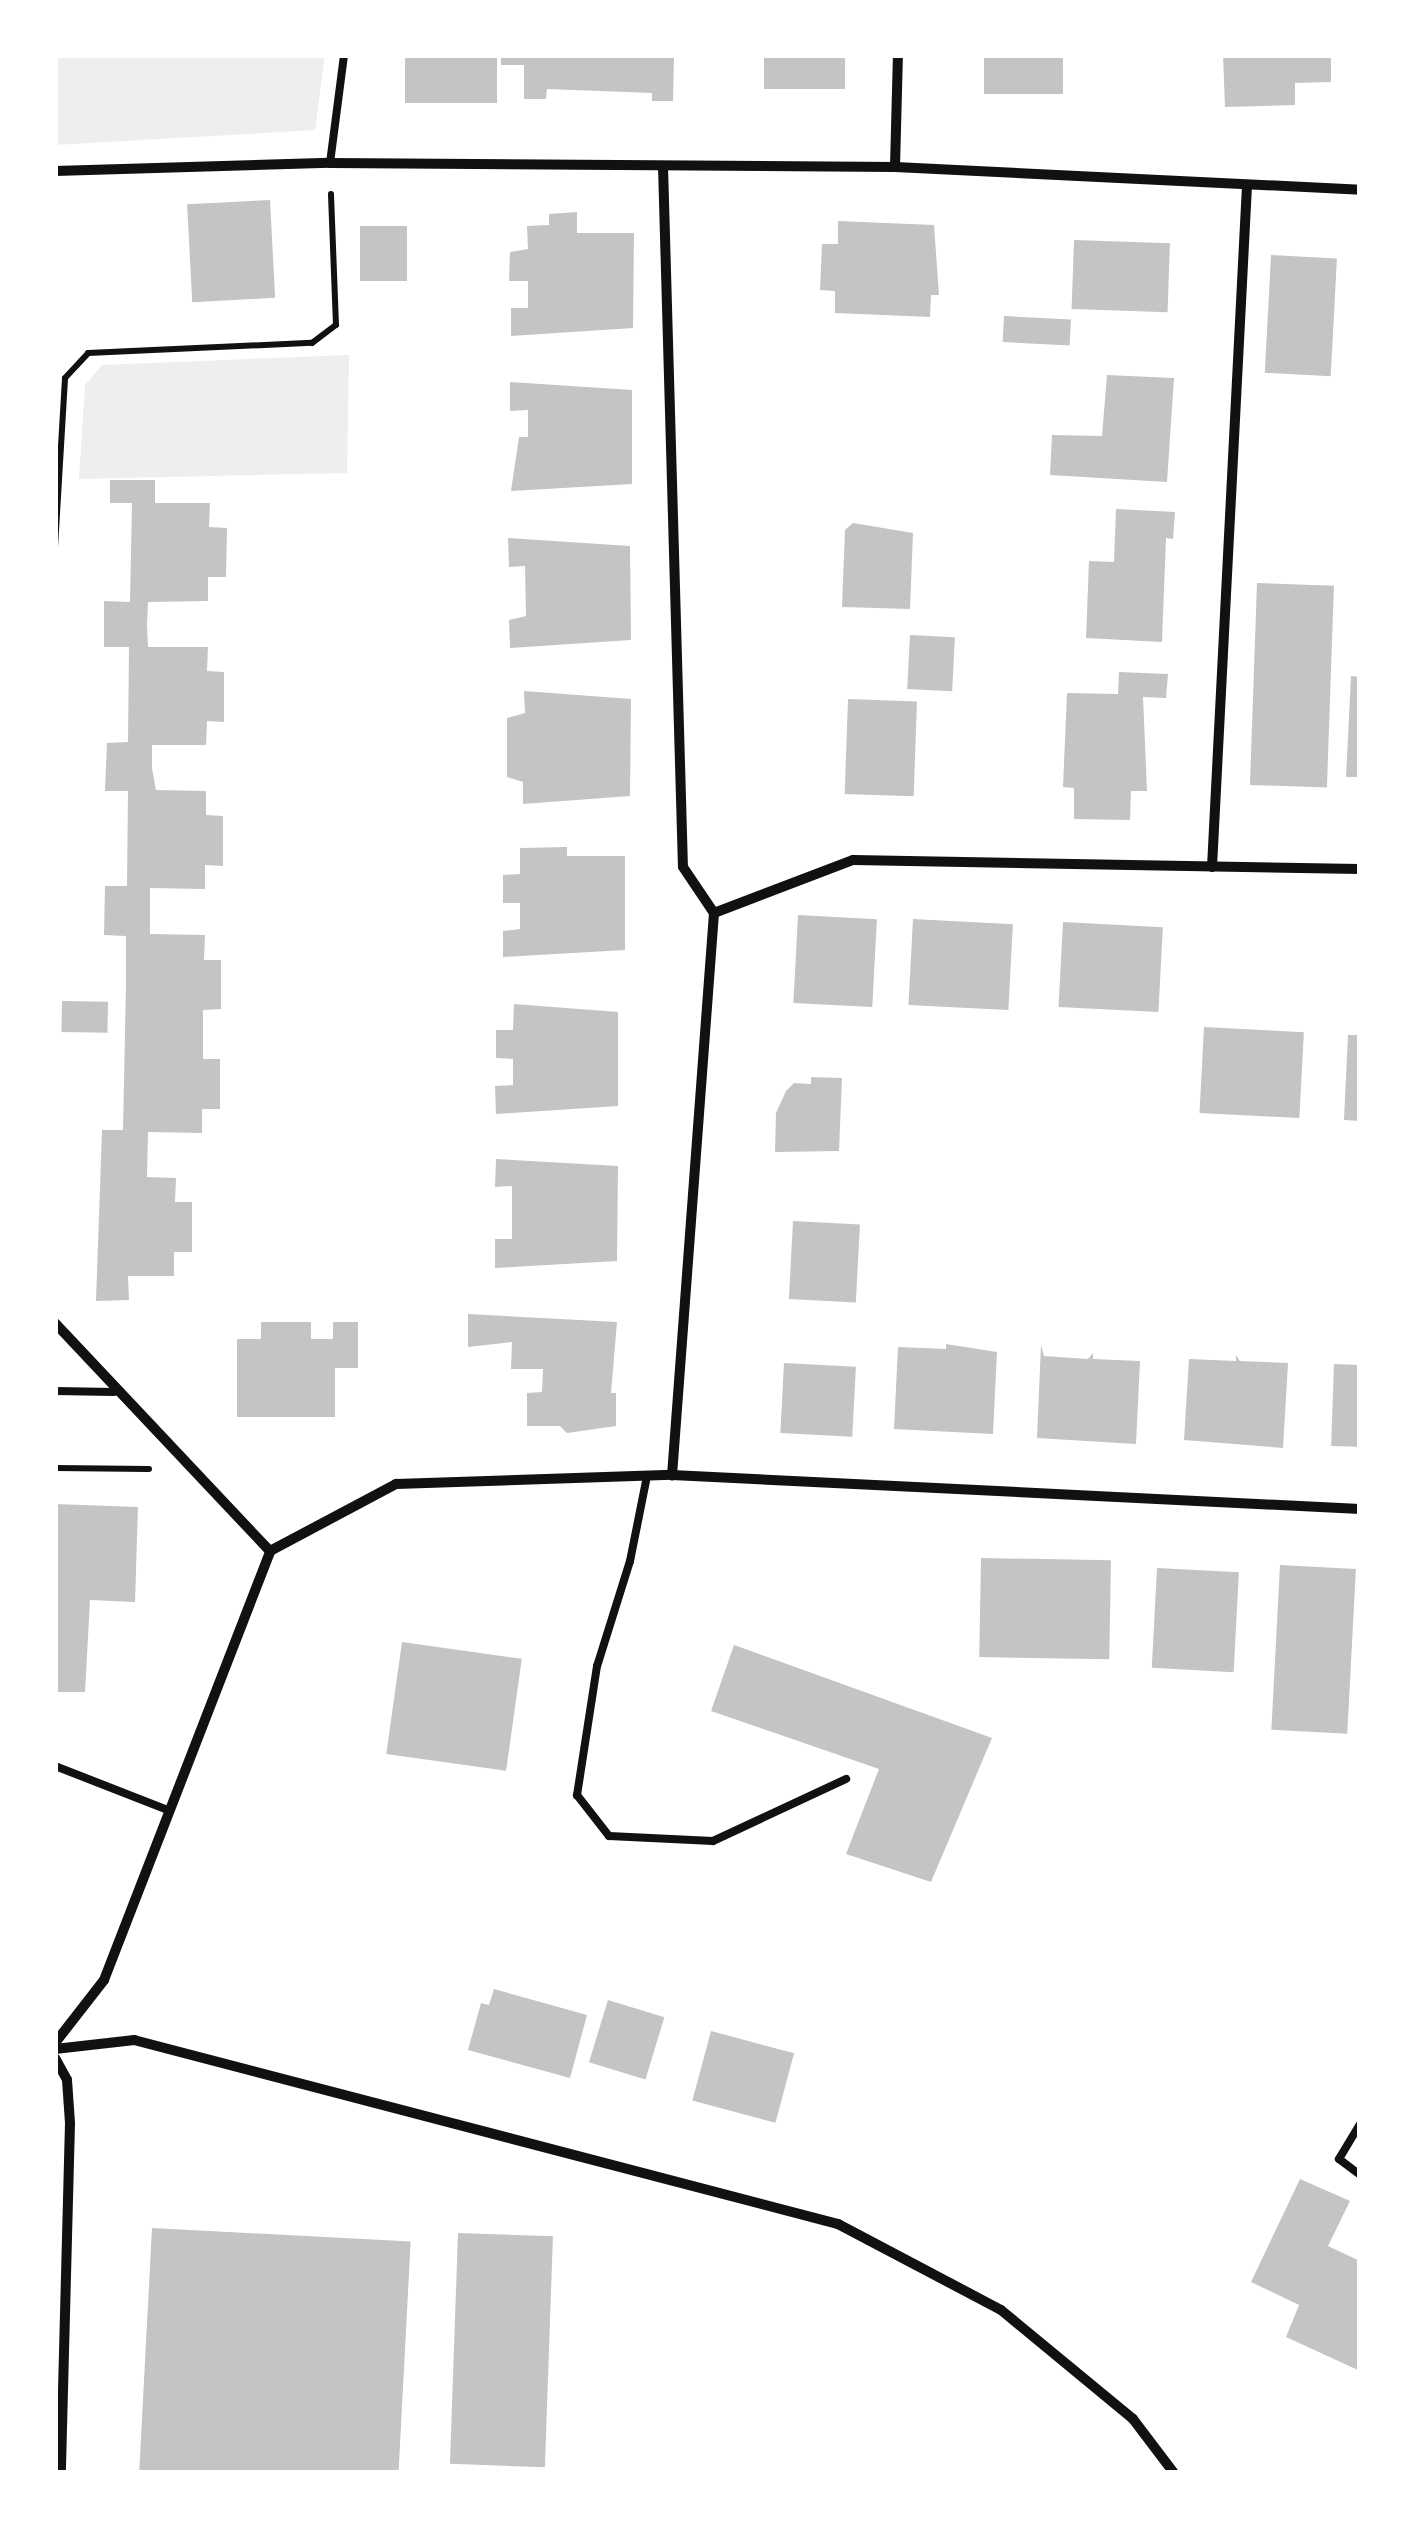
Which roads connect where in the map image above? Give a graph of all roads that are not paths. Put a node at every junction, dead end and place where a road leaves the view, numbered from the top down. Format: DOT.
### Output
graph roads {
  1 [pos="344,55"];
  2 [pos="898,55"];
  3 [pos="330,163"];
  4 [pos="663,166"];
  5 [pos="895,167"];
  6 [pos="55,171"];
  7 [pos="1247,185"];
  8 [pos="1360,190"];
  9 [pos="1212,867"];
  10 [pos="1360,869"];
  11 [pos="714,913"];
  12 [pos="55,1323"];
  13 [pos="55,1391"];
  14 [pos="114,1392"];
  15 [pos="672,1475"];
  16 [pos="647,1476"];
  17 [pos="1360,1509"];
  18 [pos="270,1552"];
  19 [pos="55,1766"];
  20 [pos="846,1778"];
  21 [pos="168,1810"];
  22 [pos="55,2046"];
  23 [pos="55,2058"];
  24 [pos="1360,2124"];
  25 [pos="1360,2175"];
  26 [pos="61,2473"];
  27 [pos="1174,2473"];
  1 -- 3 [label="lane"];
  2 -- 5 [label="street"];
  3 -- 4 [label="street"];
  3 -- 6 [label="street"];
  4 -- 5 [label="street"];
  4 -- 11 [label="street"];
  5 -- 7 [label="street"];
  7 -- 8 [label="street"];
  7 -- 9 [label="street"];
  9 -- 10 [label="street"];
  9 -- 11 [label="street"];
  11 -- 15 [label="street"];
  12 -- 14 [label="street"];
  13 -- 14 [label="lane"];
  14 -- 18 [label="street"];
  15 -- 16 [label="street"];
  15 -- 17 [label="street"];
  16 -- 18 [label="street"];
  16 -- 20 [label="lane"];
  18 -- 21 [label="street"];
  19 -- 21 [label="lane"];
  21 -- 22 [label="street"];
  22 -- 27 [label="street"];
  23 -- 26 [label="street"];
  24 -- 25 [label="lane"];
}
